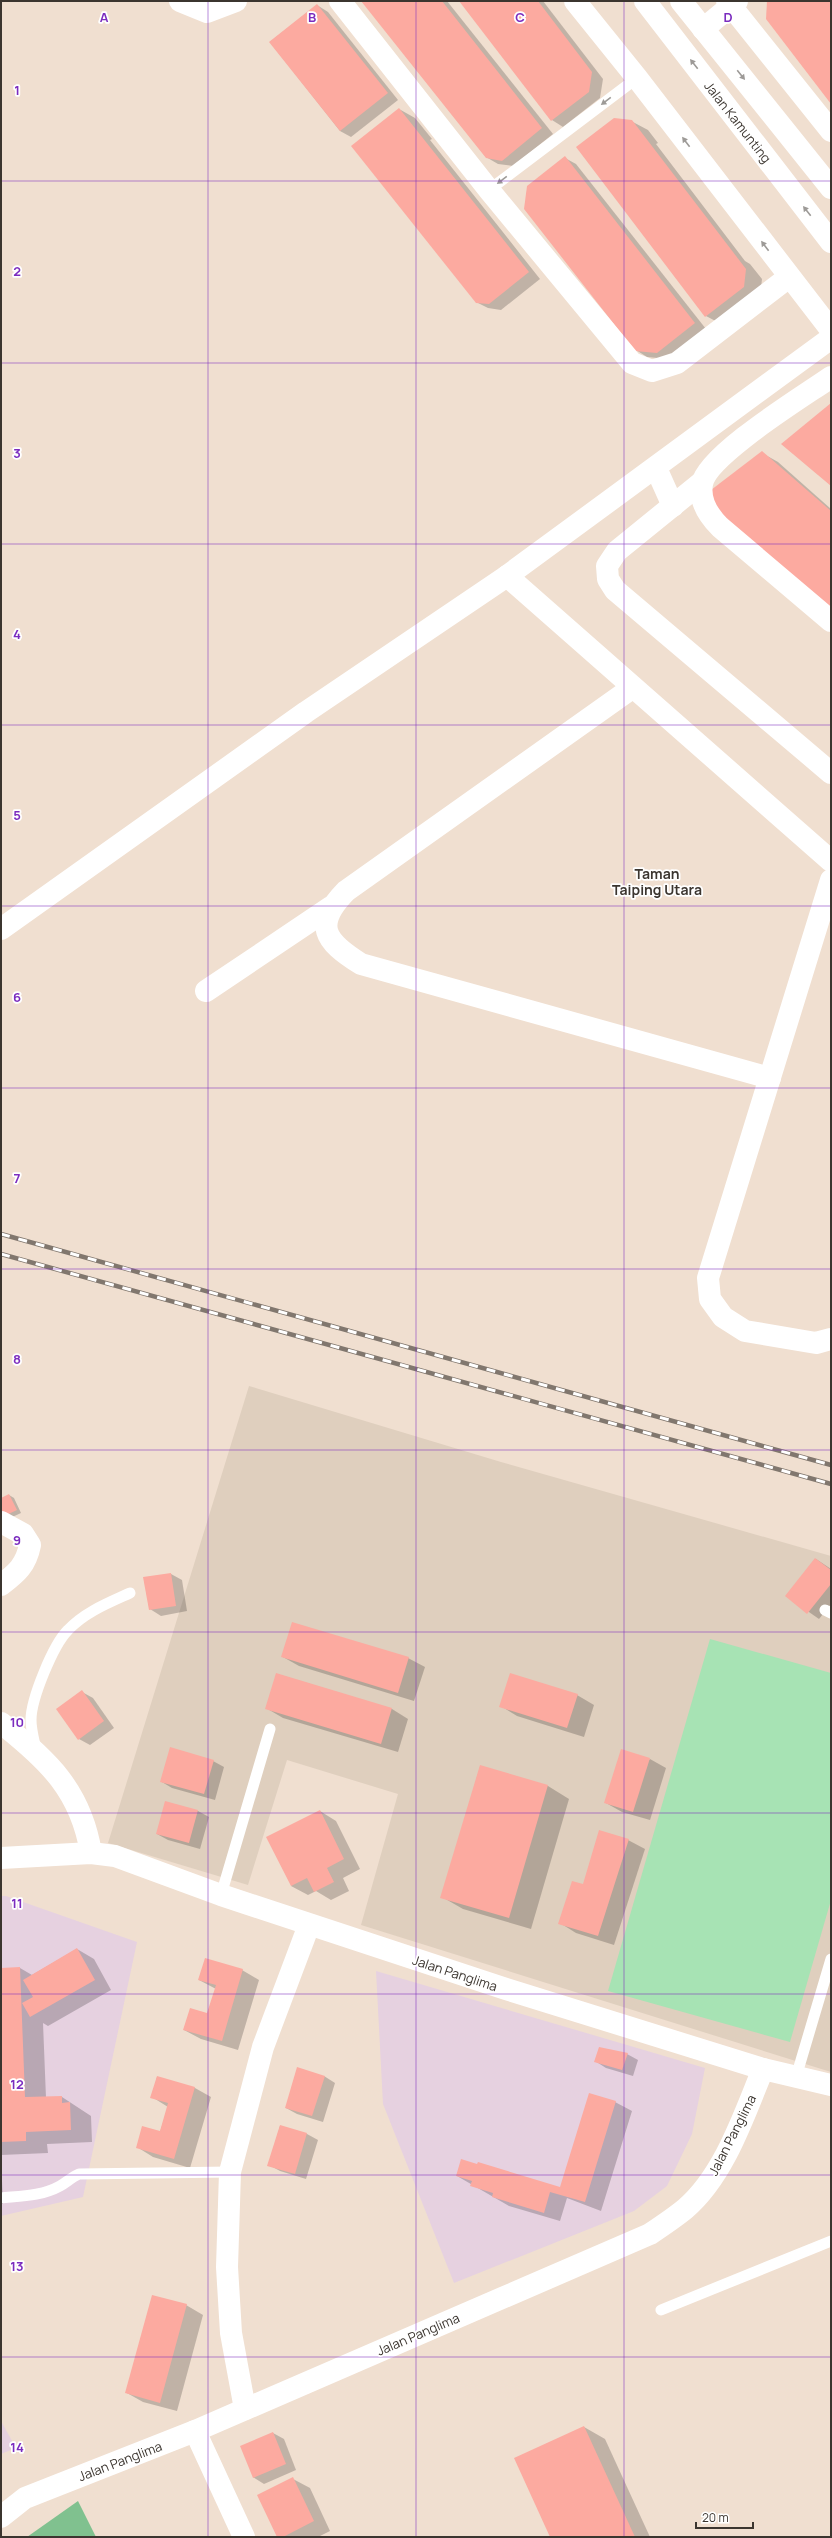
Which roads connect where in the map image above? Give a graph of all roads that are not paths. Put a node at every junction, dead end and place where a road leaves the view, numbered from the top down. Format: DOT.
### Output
graph roads {
  1 [pos="180,1"];
  2 [pos="236,1"];
  3 [pos="340,1"];
  4 [pos="575,1"];
  5 [pos="646,1"];
  6 [pos="681,1"];
  7 [pos="732,3"];
  8 [pos="703,29"];
  9 [pos="637,78"];
  10 [pos="831,131"];
  11 [pos="831,188"];
  12 [pos="489,190"];
  13 [pos="831,242"];
  14 [pos="789,276"];
  15 [pos="831,330"];
  16 [pos="831,338"];
  17 [pos="831,376"];
  18 [pos="656,468"];
  19 [pos="702,482"];
  20 [pos="673,506"];
  21 [pos="507,576"];
  22 [pos="831,621"];
  23 [pos="632,688"];
  24 [pos="831,773"];
  25 [pos="831,861"];
  26 [pos="831,880"];
  27 [pos="331,907"];
  28 [pos="1,929"];
  29 [pos="206,991"];
  30 [pos="770,1078"];
  31 [pos="831,1339"];
  32 [pos="1,1522"];
  33 [pos="1,1584"];
  34 [pos="130,1593"];
  35 [pos="1,1723"];
  36 [pos="270,1729"];
  37 [pos="36,1751"];
  38 [pos="91,1853"];
  39 [pos="1,1858"];
  40 [pos="221,1895"];
  41 [pos="309,1925"];
  42 [pos="831,1959"];
  43 [pos="763,2069"];
  44 [pos="796,2077"];
  45 [pos="831,2085"];
  46 [pos="230,2172"];
  47 [pos="1,2198"];
  48 [pos="831,2241"];
  49 [pos="661,2310"];
  50 [pos="245,2409"];
  51 [pos="195,2432"];
  52 [pos="1,2517"];
  53 [pos="244,2537"];
  1 -- 2 [label="street"];
  3 -- 12 [label="street"];
  4 -- 9 [label="street"];
  13 -- 5 [label="street, Jalan Kamunting, one-way"];
  6 -- 8 [label="street"];
  7 -- 8 [label="street"];
  7 -- 10 [label="street"];
  8 -- 11 [label="street, one-way"];
  9 -- 12 [label="lane, one-way"];
  14 -- 9 [label="street, one-way"];
  12 -- 14 [label="street"];
  14 -- 15 [label="street"];
  16 -- 18 [label="street"];
  17 -- 19 [label="street"];
  18 -- 20 [label="street"];
  18 -- 21 [label="street"];
  19 -- 20 [label="street"];
  19 -- 22 [label="street"];
  20 -- 24 [label="street"];
  21 -- 23 [label="street"];
  21 -- 28 [label="street"];
  23 -- 25 [label="street"];
  23 -- 27 [label="street"];
  26 -- 30 [label="street"];
  27 -- 29 [label="street"];
  27 -- 30 [label="street"];
  30 -- 31 [label="street"];
  32 -- 33 [label="street"];
  34 -- 37 [label="lane"];
  35 -- 37 [label="street"];
  36 -- 40 [label="lane"];
  37 -- 38 [label="street"];
  38 -- 39 [label="street, Jalan Panglima"];
  38 -- 40 [label="street, Jalan Panglima"];
  40 -- 41 [label="street, Jalan Panglima"];
  41 -- 43 [label="street, Jalan Panglima"];
  41 -- 46 [label="street"];
  42 -- 44 [label="lane"];
  43 -- 44 [label="street, Jalan Panglima"];
  43 -- 50 [label="street, Jalan Panglima"];
  44 -- 45 [label="street, Jalan Panglima"];
  46 -- 47 [label="lane"];
  46 -- 50 [label="street"];
  48 -- 49 [label="lane"];
  50 -- 51 [label="street, Jalan Panglima"];
  51 -- 52 [label="street, Jalan Panglima"];
  51 -- 53 [label="street"];
}
